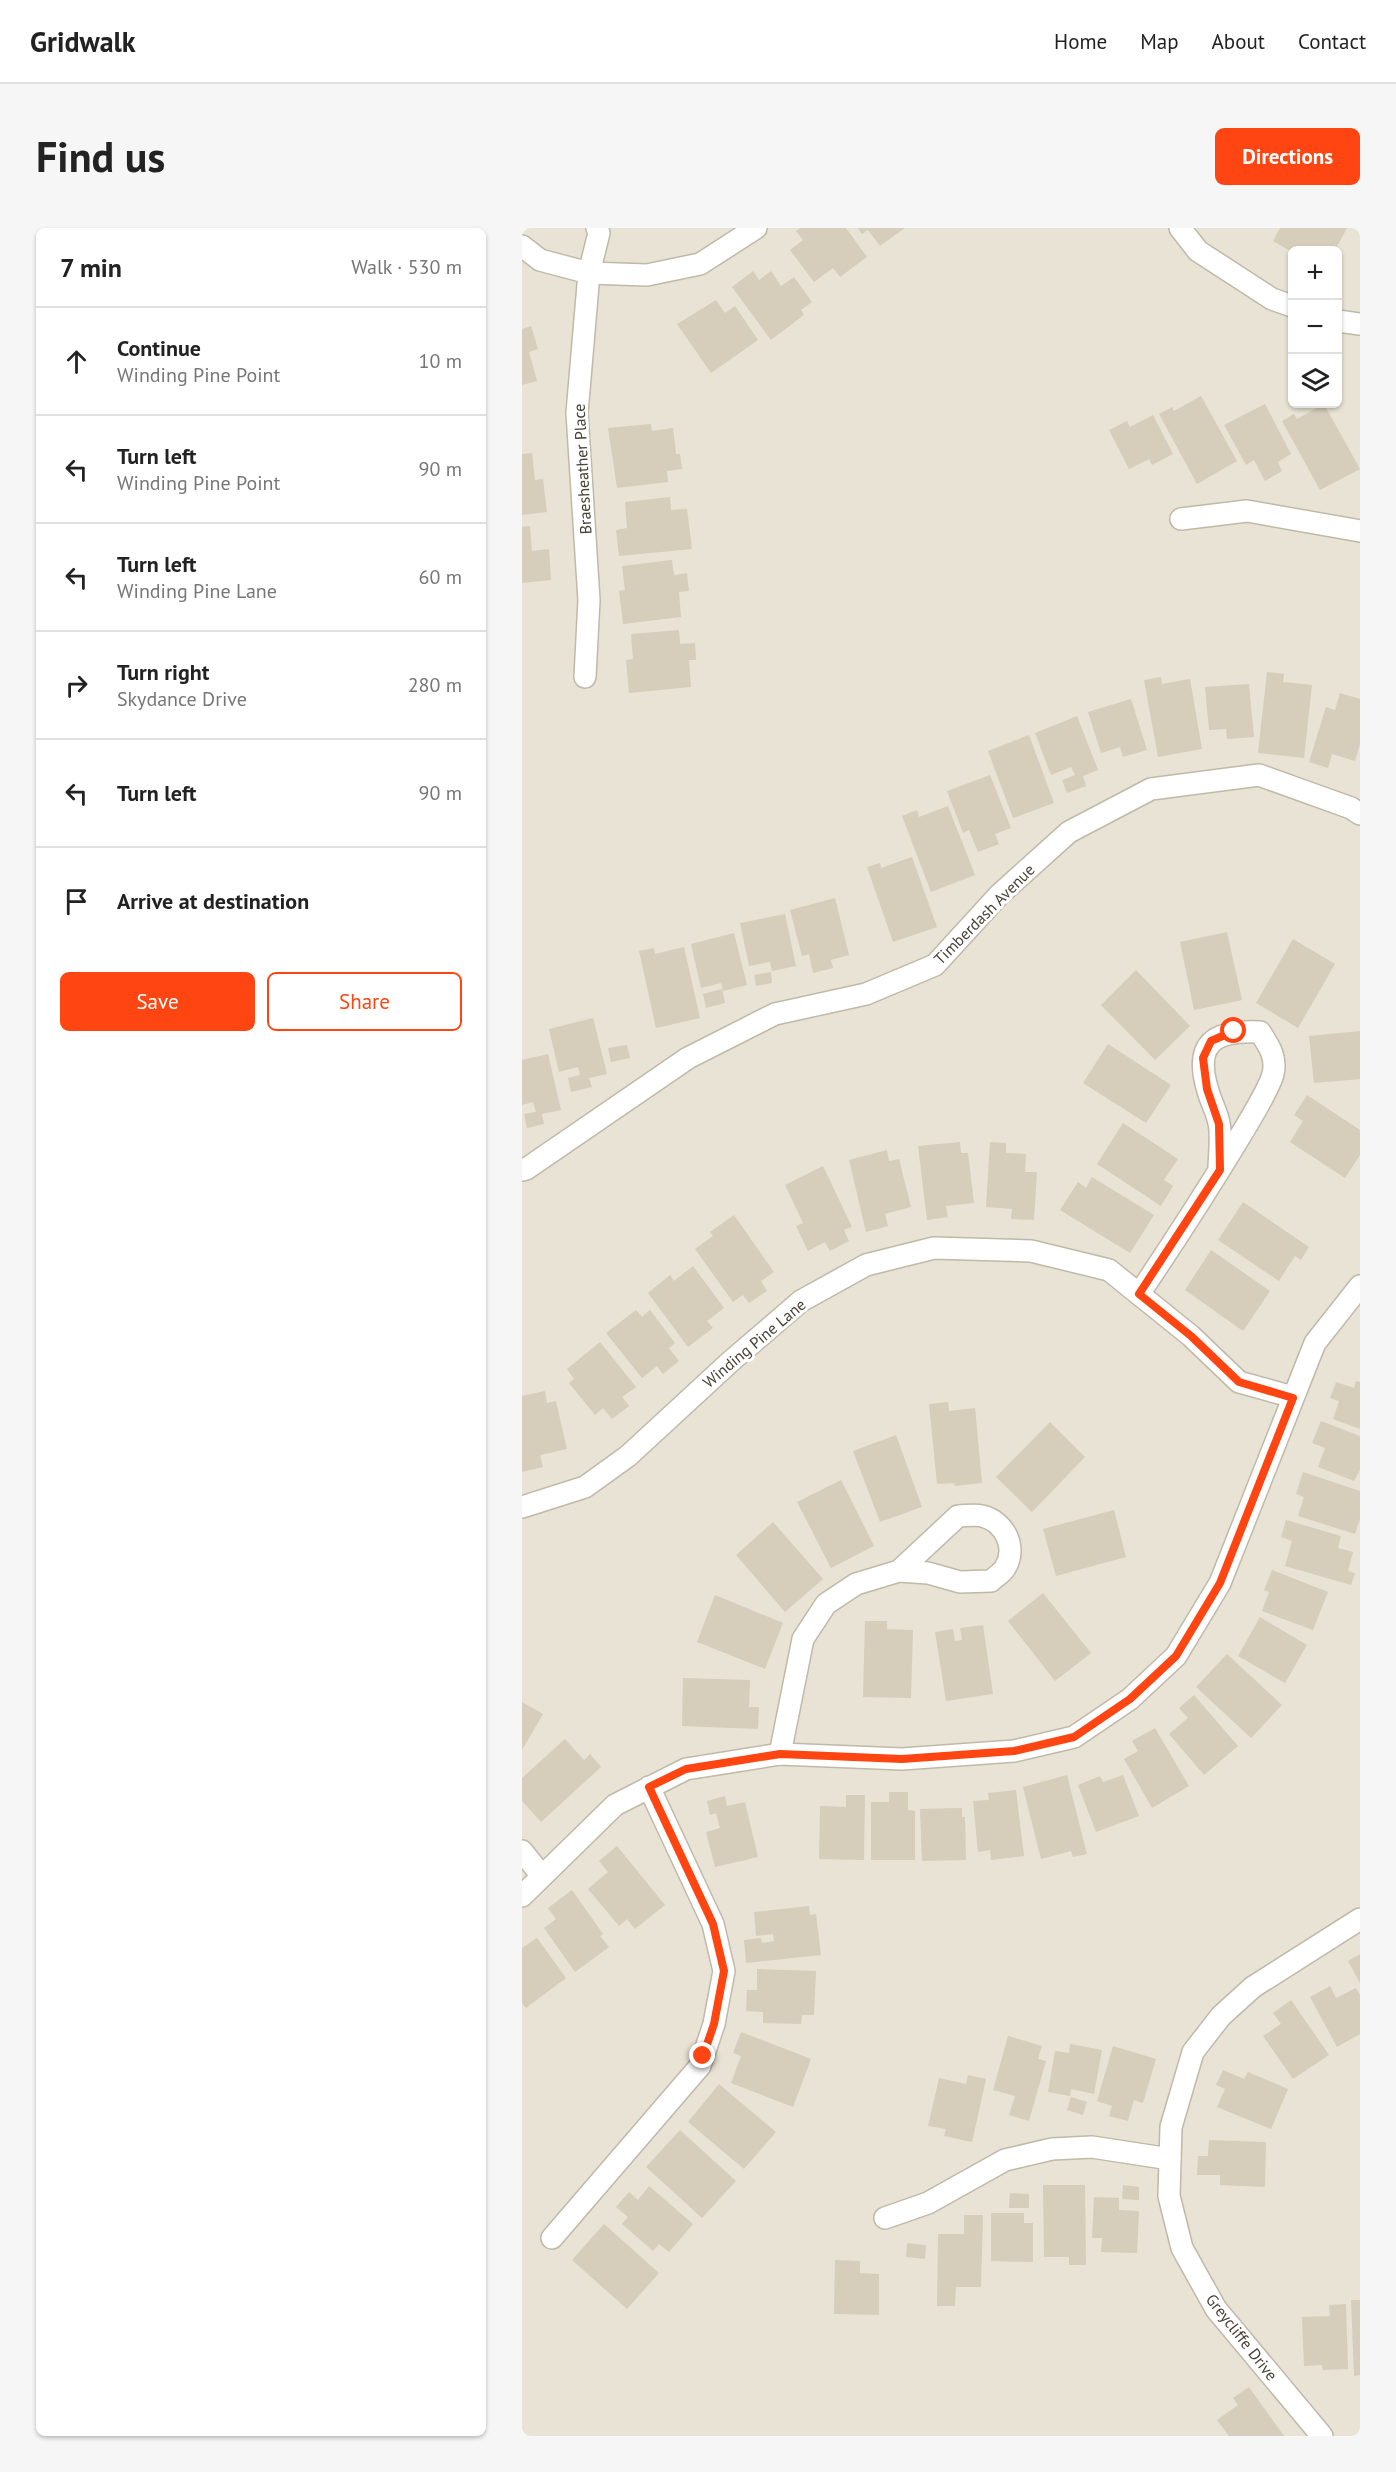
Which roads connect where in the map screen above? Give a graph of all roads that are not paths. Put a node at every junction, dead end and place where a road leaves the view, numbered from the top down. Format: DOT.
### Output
graph roads {
  1 [pos="597,228"];
  2 [pos="756,228"];
  3 [pos="1180,228"];
  4 [pos="522,246"];
  5 [pos="589,273"];
  6 [pos="1288,304"];
  7 [pos="1342,322"];
  8 [pos="1360,324"];
  9 [pos="1181,519"];
  10 [pos="1360,531"];
  11 [pos="585,677"];
  12 [pos="1360,814"];
  13 [pos="522,1170"];
  14 [pos="1220,1170"];
  15 [pos="1360,1286"];
  16 [pos="1139,1294"];
  17 [pos="1293,1398"];
  18 [pos="522,1507"];
  19 [pos="899,1571"];
  20 [pos="780,1754"];
  21 [pos="649,1787"];
  22 [pos="522,1851"];
  23 [pos="542,1876"];
  24 [pos="522,1896"];
  25 [pos="1360,1919"];
  26 [pos="1170,2159"];
  27 [pos="885,2218"];
  28 [pos="552,2238"];
  29 [pos="1322,2436"];
  1 -- 5 [label="street, Braesheather Place"];
  2 -- 5 [label="street"];
  3 -- 6 [label="street"];
  4 -- 5 [label="street"];
  5 -- 11 [label="street, Braesheather Place"];
  7 -- 8 [label="street"];
  9 -- 10 [label="street"];
  12 -- 13 [label="street, Timberdash Avenue"];
  14 -- 14 [label="street"];
  14 -- 16 [label="street"];
  15 -- 17 [label="street"];
  16 -- 17 [label="street, Winding Pine Lane"];
  16 -- 18 [label="street, Winding Pine Lane"];
  17 -- 20 [label="street"];
  19 -- 19 [label="street"];
  19 -- 20 [label="street"];
  20 -- 21 [label="street"];
  21 -- 23 [label="street"];
  21 -- 28 [label="street"];
  22 -- 23 [label="street"];
  23 -- 24 [label="street"];
  25 -- 26 [label="street, Greycliffe Drive"];
  26 -- 27 [label="street"];
  26 -- 29 [label="street, Greycliffe Drive"];
}
